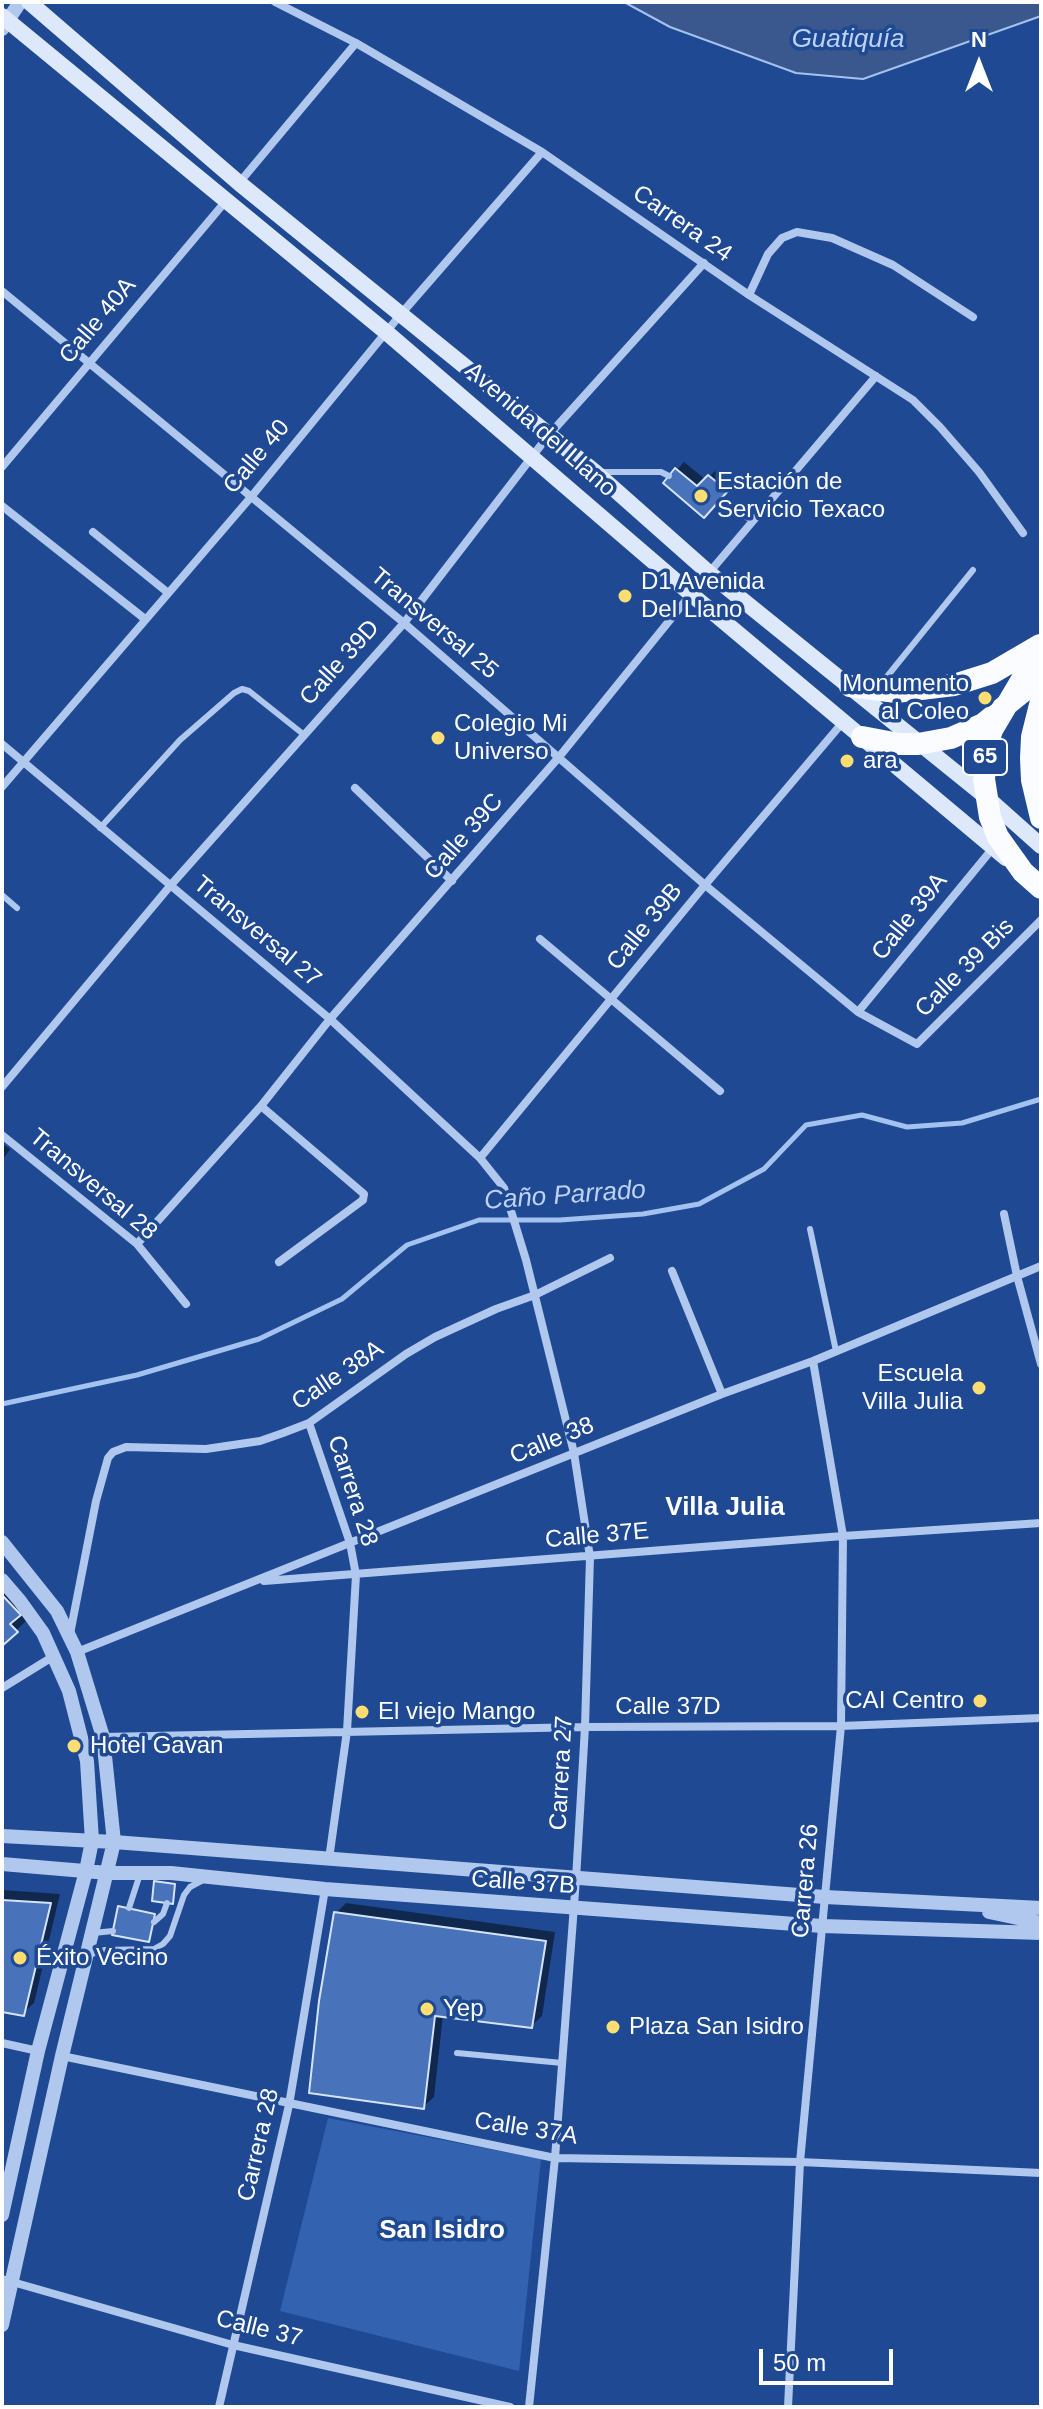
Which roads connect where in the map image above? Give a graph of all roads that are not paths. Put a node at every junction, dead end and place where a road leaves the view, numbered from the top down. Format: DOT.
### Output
graph roads {
  1 [pos="20,2"];
  2 [pos="29,2"];
  3 [pos="275,2"];
  4 [pos="4,22"];
  5 [pos="356,43"];
  6 [pos="542,152"];
  7 [pos="239,183"];
  8 [pos="225,202"];
  9 [pos="704,263"];
  10 [pos="2,291"];
  11 [pos="749,295"];
  12 [pos="401,314"];
  13 [pos="973,317"];
  14 [pos="386,332"];
  15 [pos="87,364"];
  16 [pos="876,376"];
  17 [pos="548,436"];
  18 [pos="533,458"];
  19 [pos="2,467"];
  20 [pos="595,472"];
  21 [pos="669,476"];
  22 [pos="251,497"];
  23 [pos="719,502"];
  24 [pos="2,506"];
  25 [pos="753,521"];
  26 [pos="93,532"];
  27 [pos="1023,533"];
  28 [pos="973,570"];
  29 [pos="709,573"];
  30 [pos="167,592"];
  31 [pos="691,594"];
  32 [pos="145,619"];
  33 [pos="404,623"];
  34 [pos="1041,646"];
  35 [pos="1041,677"];
  36 [pos="850,686"];
  37 [pos="876,690"];
  38 [pos="1041,701"];
  39 [pos="1004,710"];
  40 [pos="843,722"];
  41 [pos="303,734"];
  42 [pos="862,737"];
  43 [pos="2,744"];
  44 [pos="918,744"];
  45 [pos="559,757"];
  46 [pos="24,762"];
  47 [pos="2,787"];
  48 [pos="355,788"];
  49 [pos="985,796"];
  50 [pos="1041,818"];
  51 [pos="100,828"];
  52 [pos="1041,846"];
  53 [pos="993,848"];
  54 [pos="1023,872"];
  55 [pos="452,881"];
  56 [pos="705,885"];
  57 [pos="170,886"];
  58 [pos="1041,888"];
  59 [pos="2,895"];
  60 [pos="17,908"];
  61 [pos="1041,920"];
  62 [pos="540,939"];
  63 [pos="613,999"];
  64 [pos="858,1012"];
  65 [pos="330,1019"];
  66 [pos="917,1044"];
  67 [pos="2,1087"];
  68 [pos="720,1091"];
  69 [pos="261,1106"];
  70 [pos="2,1135"];
  71 [pos="480,1158"];
  72 [pos="1004,1214"];
  73 [pos="810,1229"];
  74 [pos="137,1244"];
  75 [pos="610,1258"];
  76 [pos="279,1262"];
  77 [pos="1041,1266"];
  78 [pos="672,1271"];
  79 [pos="1017,1276"];
  80 [pos="535,1295"];
  81 [pos="186,1304"];
  82 [pos="836,1351"];
  83 [pos="813,1361"];
  84 [pos="1041,1364"];
  85 [pos="722,1394"];
  86 [pos="309,1423"];
  87 [pos="574,1453"];
  88 [pos="1041,1523"];
  89 [pos="843,1536"];
  90 [pos="2,1542"];
  91 [pos="350,1543"];
  92 [pos="590,1557"];
  93 [pos="356,1575"];
  94 [pos="2,1580"];
  95 [pos="253,1582"];
  96 [pos="70,1634"];
  97 [pos="77,1652"];
  98 [pos="54,1656"];
  99 [pos="2,1688"];
  100 [pos="1041,1718"];
  101 [pos="841,1726"];
  102 [pos="585,1727"];
  103 [pos="347,1731"];
  104 [pos="103,1737"];
  105 [pos="2,1836"];
  106 [pos="92,1841"];
  107 [pos="114,1842"];
  108 [pos="329,1859"];
  109 [pos="2,1864"];
  110 [pos="86,1871"];
  111 [pos="141,1872"];
  112 [pos="108,1873"];
  113 [pos="210,1877"];
  114 [pos="576,1879"];
  115 [pos="325,1889"];
  116 [pos="825,1897"];
  117 [pos="167,1903"];
  118 [pos="950,1903"];
  119 [pos="129,1908"];
  120 [pos="1041,1908"];
  121 [pos="574,1909"];
  122 [pos="154,1922"];
  123 [pos="1041,1923"];
  124 [pos="822,1926"];
  125 [pos="113,1931"];
  126 [pos="93,1933"];
  127 [pos="1041,1933"];
  128 [pos="86,1957"];
  129 [pos="2,2043"];
  130 [pos="38,2051"];
  131 [pos="457,2053"];
  132 [pos="62,2056"];
  133 [pos="562,2063"];
  134 [pos="289,2105"];
  135 [pos="555,2158"];
  136 [pos="800,2162"];
  137 [pos="1041,2173"];
  138 [pos="2,2215"];
  139 [pos="7,2280"];
  140 [pos="2,2325"];
  141 [pos="233,2345"];
  142 [pos="219,2407"];
  143 [pos="510,2407"];
  144 [pos="529,2407"];
  145 [pos="788,2407"];
  1 -- 4 [label="street"];
  2 -- 7 [label="main road, Avenida del Llano"];
  3 -- 5 [label="street, Carrera 24"];
  4 -- 8 [label="main road, Avenida del Llano"];
  5 -- 6 [label="street, Carrera 24"];
  5 -- 7 [label="street"];
  6 -- 9 [label="street, Carrera 24"];
  6 -- 12 [label="street, Calle 40"];
  7 -- 12 [label="main road, Avenida del Llano"];
  8 -- 14 [label="main road, Avenida del Llano"];
  8 -- 15 [label="street, Calle 40A"];
  9 -- 11 [label="street, Carrera 24"];
  9 -- 17 [label="street, Calle 39D"];
  10 -- 15 [label="street, Transversal 25"];
  11 -- 13 [label="street"];
  11 -- 16 [label="street, Carrera 24"];
  12 -- 14 [label="street, Calle 40"];
  12 -- 17 [label="main road, Avenida del Llano"];
  14 -- 18 [label="main road, Avenida del Llano"];
  14 -- 22 [label="street, Calle 40"];
  15 -- 19 [label="street, Calle 40A"];
  15 -- 22 [label="street, Transversal 25"];
  16 -- 25 [label="street, Calle 39C"];
  16 -- 27 [label="street, Carrera 24"];
  17 -- 18 [label="street, Calle 39D"];
  17 -- 20 [label="main road, Avenida del Llano"];
  18 -- 31 [label="main road, Avenida del Llano"];
  18 -- 33 [label="street, Calle 39D"];
  20 -- 21 [label="lane"];
  20 -- 29 [label="main road, Avenida del Llano"];
  22 -- 30 [label="street, Calle 40"];
  22 -- 33 [label="street, Transversal 25"];
  23 -- 25 [label="lane"];
  24 -- 32 [label="street"];
  25 -- 29 [label="street, Calle 39C"];
  26 -- 30 [label="street"];
  28 -- 37 [label="lane"];
  29 -- 31 [label="street, Calle 39C"];
  29 -- 36 [label="main road, Avenida del Llano"];
  30 -- 32 [label="street, Calle 40"];
  31 -- 40 [label="main road, Avenida del Llano"];
  31 -- 45 [label="street, Calle 39C"];
  32 -- 46 [label="street, Calle 40"];
  33 -- 41 [label="street, Calle 39D"];
  33 -- 45 [label="street, Transversal 25"];
  34 -- 37 [label="highway"];
  34 -- 39 [label="highway, 65"];
  35 -- 39 [label="highway"];
  36 -- 37 [label="highway"];
  36 -- 44 [label="main road, Avenida del Llano"];
  38 -- 50 [label="highway, 65"];
  39 -- 44 [label="highway"];
  39 -- 49 [label="highway, 65"];
  40 -- 42 [label="main road, Avenida del Llano"];
  40 -- 56 [label="street, Calle 39B"];
  41 -- 51 [label="lane"];
  41 -- 57 [label="street, Calle 39D"];
  42 -- 44 [label="highway"];
  42 -- 53 [label="main road, Avenida del Llano"];
  43 -- 46 [label="street, Transversal 27"];
  44 -- 49 [label="main road, Avenida del Llano"];
  45 -- 55 [label="street, Calle 39C"];
  45 -- 56 [label="street, Transversal 25"];
  46 -- 47 [label="street, Calle 40"];
  46 -- 51 [label="street, Transversal 27"];
  48 -- 55 [label="street"];
  49 -- 52 [label="main road, Avenida del Llano"];
  49 -- 54 [label="highway, 65"];
  51 -- 57 [label="street, Transversal 27"];
  53 -- 54 [label="main road, Avenida del Llano"];
  53 -- 64 [label="street, Calle 39A"];
  54 -- 58 [label="highway, Avenida del Llano"];
  55 -- 65 [label="street, Calle 39C"];
  56 -- 63 [label="street, Calle 39B"];
  56 -- 64 [label="street, Transversal 25"];
  57 -- 65 [label="street, Transversal 27"];
  57 -- 67 [label="street, Calle 39D"];
  59 -- 60 [label="lane"];
  61 -- 66 [label="street, Calle 39 Bis"];
  62 -- 63 [label="street"];
  63 -- 68 [label="street"];
  63 -- 71 [label="street, Calle 39B"];
  64 -- 66 [label="street, Transversal 25"];
  65 -- 69 [label="street, Calle 39C"];
  65 -- 71 [label="street, Transversal 27"];
  69 -- 74 [label="street, Calle 39C"];
  69 -- 76 [label="street"];
  70 -- 74 [label="street, Transversal 28"];
  71 -- 80 [label="street, Carrera 27"];
  72 -- 79 [label="street"];
  73 -- 82 [label="lane"];
  74 -- 81 [label="street, Transversal 28"];
  75 -- 80 [label="street, Calle 38A"];
  77 -- 79 [label="street, Calle 38"];
  78 -- 85 [label="street"];
  79 -- 82 [label="street, Calle 38"];
  79 -- 84 [label="street"];
  80 -- 86 [label="street, Calle 38A"];
  80 -- 87 [label="street, Carrera 27"];
  82 -- 83 [label="street, Calle 38"];
  83 -- 85 [label="street, Calle 38"];
  83 -- 89 [label="street, Carrera 26"];
  85 -- 87 [label="street, Calle 38"];
  86 -- 91 [label="street, Carrera 28"];
  86 -- 96 [label="street, Calle 38A"];
  87 -- 91 [label="street, Calle 38"];
  87 -- 92 [label="street, Carrera 27"];
  88 -- 89 [label="street, Calle 37E"];
  89 -- 92 [label="street, Calle 37E"];
  89 -- 101 [label="street, Carrera 26"];
  90 -- 96 [label="street"];
  91 -- 93 [label="street, Carrera 28"];
  91 -- 95 [label="street, Calle 38"];
  92 -- 93 [label="street, Calle 37E"];
  92 -- 102 [label="street, Carrera 27"];
  93 -- 95 [label="street, Calle 37E"];
  93 -- 103 [label="street, Carrera 28"];
  94 -- 98 [label="street"];
  95 -- 97 [label="street, Calle 38"];
  96 -- 97 [label="street"];
  97 -- 104 [label="street"];
  98 -- 99 [label="street"];
  98 -- 106 [label="street"];
  100 -- 101 [label="street, Calle 37D"];
  101 -- 102 [label="street, Calle 37D"];
  101 -- 116 [label="street, Carrera 26"];
  102 -- 103 [label="street, Calle 37D"];
  102 -- 114 [label="street, Carrera 27"];
  103 -- 104 [label="street, Calle 37D"];
  103 -- 108 [label="street, Carrera 28"];
  104 -- 107 [label="street"];
  105 -- 106 [label="street, Calle 37B"];
  106 -- 107 [label="street, Calle 37B"];
  106 -- 110 [label="street"];
  107 -- 108 [label="street, Calle 37B"];
  107 -- 112 [label="street"];
  108 -- 114 [label="street, Calle 37B"];
  109 -- 110 [label="street, Calle 37B"];
  110 -- 112 [label="street, Calle 37B"];
  110 -- 130 [label="street"];
  111 -- 112 [label="street, Calle 37B"];
  111 -- 113 [label="street, Calle 37B"];
  111 -- 119 [label="lane"];
  112 -- 126 [label="street"];
  113 -- 115 [label="street, Calle 37B"];
  113 -- 128 [label="lane"];
  114 -- 116 [label="street, Calle 37B"];
  114 -- 121 [label="street, Carrera 27"];
  115 -- 121 [label="street, Calle 37B"];
  115 -- 134 [label="street, Carrera 28"];
  116 -- 118 [label="street, Calle 37B"];
  116 -- 124 [label="street, Carrera 26"];
  117 -- 122 [label="lane"];
  118 -- 120 [label="street, Calle 37B"];
  118 -- 123 [label="street, Calle 37B"];
  121 -- 124 [label="street, Calle 37B"];
  121 -- 133 [label="street, Carrera 27"];
  124 -- 127 [label="street, Calle 37B"];
  124 -- 136 [label="street, Carrera 26"];
  125 -- 126 [label="lane"];
  126 -- 128 [label="street"];
  128 -- 132 [label="street"];
  129 -- 130 [label="street"];
  130 -- 138 [label="street"];
  131 -- 133 [label="lane"];
  132 -- 134 [label="street, Calle 37A"];
  132 -- 139 [label="street"];
  133 -- 135 [label="street, Carrera 27"];
  134 -- 135 [label="street, Calle 37A"];
  134 -- 141 [label="street, Carrera 28"];
  135 -- 136 [label="street, Calle 37A"];
  135 -- 144 [label="street, Carrera 27"];
  136 -- 137 [label="street, Calle 37A"];
  136 -- 145 [label="street, Carrera 26"];
  139 -- 140 [label="street"];
  139 -- 141 [label="street, Calle 37"];
  141 -- 142 [label="street, Carrera 28"];
  141 -- 143 [label="street, Calle 37"];
}
